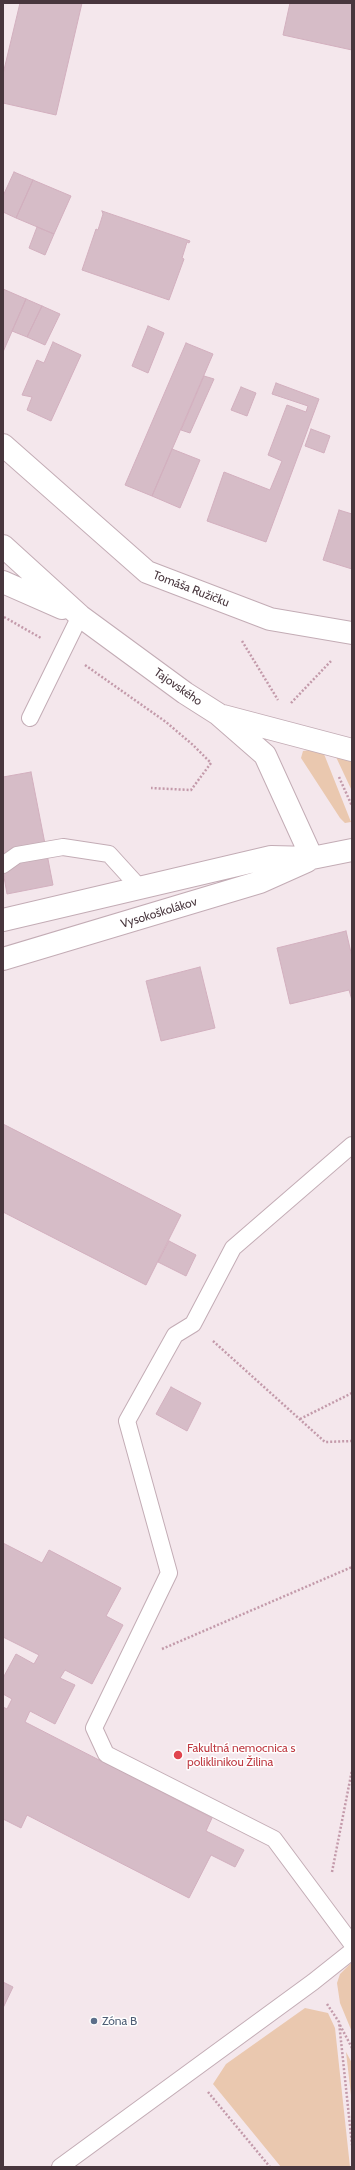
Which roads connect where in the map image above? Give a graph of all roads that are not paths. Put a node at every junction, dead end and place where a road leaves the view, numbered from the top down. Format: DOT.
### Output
graph roads {
  1 [pos="3,445"];
  2 [pos="3,546"];
  3 [pos="3,582"];
  4 [pos="80,616"];
  5 [pos="352,633"];
  6 [pos="218,714"];
  7 [pos="30,718"];
  8 [pos="352,750"];
  9 [pos="352,850"];
  10 [pos="312,858"];
  11 [pos="3,865"];
  12 [pos="139,887"];
  13 [pos="3,920"];
  14 [pos="3,959"];
  15 [pos="352,1145"];
  16 [pos="352,1944"];
  17 [pos="352,1951"];
  18 [pos="60,2167"];
  1 -- 5 [label="street, Tomáša Ružičku"];
  2 -- 4 [label="street, Tajovského"];
  3 -- 4 [label="street"];
  4 -- 6 [label="street, Tajovského"];
  4 -- 7 [label="lane"];
  6 -- 8 [label="street"];
  6 -- 10 [label="street, Tajovského"];
  9 -- 10 [label="street, Vysokoškolákov"];
  10 -- 12 [label="street, Vysokoškolákov"];
  10 -- 14 [label="street, Vysokoškolákov"];
  11 -- 12 [label="lane"];
  12 -- 13 [label="street, Vysokoškolákov"];
  15 -- 16 [label="lane"];
  17 -- 18 [label="lane"];
}
